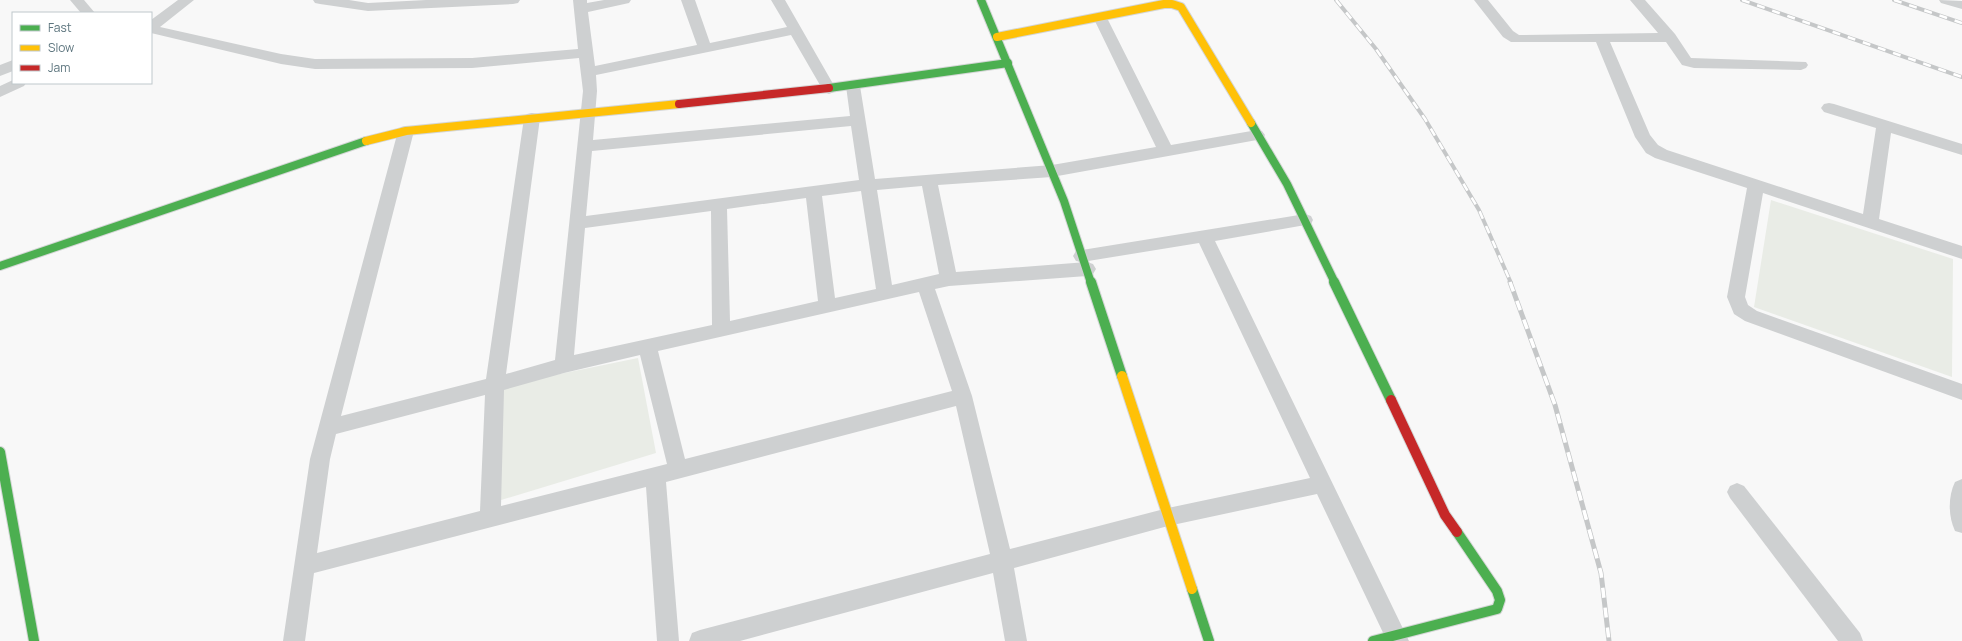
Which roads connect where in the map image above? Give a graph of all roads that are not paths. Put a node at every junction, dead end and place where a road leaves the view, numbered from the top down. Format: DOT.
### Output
graph roads {
  1 [pos="77,0"];
  2 [pos="187,0"];
  3 [pos="320,0"];
  4 [pos="513,0"];
  5 [pos="624,0"];
  6 [pos="688,0"];
  7 [pos="778,0"];
  8 [pos="981,0"];
  9 [pos="1481,0"];
  10 [pos="1637,0"];
  11 [pos="1946,0"];
  12 [pos="580,4"];
  13 [pos="1962,5"];
  14 [pos="87,12"];
  15 [pos="1100,17"];
  16 [pos="152,27"];
  17 [pos="152,28"];
  18 [pos="795,30"];
  19 [pos="997,37"];
  20 [pos="1670,37"];
  21 [pos="1601,38"];
  22 [pos="705,48"];
  23 [pos="586,53"];
  24 [pos="1008,64"];
  25 [pos="12,65"];
  26 [pos="1801,65"];
  27 [pos="0,71"];
  28 [pos="588,72"];
  29 [pos="17,84"];
  30 [pos="853,86"];
  31 [pos="829,89"];
  32 [pos="0,92"];
  33 [pos="1829,108"];
  34 [pos="588,112"];
  35 [pos="532,118"];
  36 [pos="858,120"];
  37 [pos="1884,125"];
  38 [pos="406,131"];
  39 [pos="1257,135"];
  40 [pos="584,146"];
  41 [pos="1962,150"];
  42 [pos="1166,151"];
  43 [pos="1052,171"];
  44 [pos="929,180"];
  45 [pos="869,185"];
  46 [pos="1756,186"];
  47 [pos="813,191"];
  48 [pos="719,204"];
  49 [pos="1305,220"];
  50 [pos="577,223"];
  51 [pos="1870,223"];
  52 [pos="1204,236"];
  53 [pos="1962,253"];
  54 [pos="1084,262"];
  55 [pos="0,266"];
  56 [pos="949,279"];
  57 [pos="925,284"];
  58 [pos="885,293"];
  59 [pos="827,306"];
  60 [pos="721,329"];
  61 [pos="647,346"];
  62 [pos="564,365"];
  63 [pos="495,385"];
  64 [pos="1962,392"];
  65 [pos="963,396"];
  66 [pos="328,428"];
  67 [pos="0,452"];
  68 [pos="678,469"];
  69 [pos="655,475"];
  70 [pos="1322,484"];
  71 [pos="1962,488"];
  72 [pos="1737,492"];
  73 [pos="1168,517"];
  74 [pos="490,518"];
  75 [pos="1962,524"];
  76 [pos="1002,561"];
  77 [pos="305,566"];
  78 [pos="1397,638"];
  79 [pos="34,641"];
  80 [pos="294,641"];
  81 [pos="668,641"];
  82 [pos="700,641"];
  83 [pos="1016,641"];
  84 [pos="1209,641"];
  85 [pos="1373,641"];
  86 [pos="1852,641"];
  1 -- 14 [label="street"];
  2 -- 16 [label="street"];
  3 -- 4 [label="street"];
  5 -- 12 [label="street"];
  6 -- 22 [label="street"];
  7 -- 18 [label="street"];
  8 -- 19 [label="street"];
  9 -- 21 [label="street"];
  10 -- 20 [label="street"];
  11 -- 13 [label="street"];
  12 -- 23 [label="street"];
  15 -- 19 [label="street"];
  15 -- 39 [label="street"];
  15 -- 42 [label="street"];
  17 -- 23 [label="street"];
  18 -- 22 [label="street"];
  18 -- 31 [label="street"];
  19 -- 24 [label="street"];
  20 -- 21 [label="street"];
  20 -- 26 [label="street"];
  21 -- 46 [label="street"];
  22 -- 28 [label="street"];
  23 -- 28 [label="street"];
  24 -- 30 [label="street"];
  24 -- 43 [label="street"];
  25 -- 27 [label="street"];
  28 -- 34 [label="street"];
  29 -- 32 [label="street"];
  30 -- 31 [label="street"];
  30 -- 36 [label="street"];
  31 -- 34 [label="street"];
  33 -- 37 [label="street"];
  34 -- 35 [label="street"];
  34 -- 40 [label="street"];
  35 -- 38 [label="street"];
  35 -- 63 [label="street"];
  36 -- 40 [label="street"];
  36 -- 45 [label="street"];
  37 -- 41 [label="street"];
  37 -- 51 [label="street"];
  38 -- 55 [label="street"];
  38 -- 66 [label="street"];
  39 -- 42 [label="street"];
  39 -- 49 [label="street"];
  40 -- 50 [label="street"];
  42 -- 43 [label="street"];
  43 -- 44 [label="street"];
  43 -- 54 [label="street"];
  44 -- 45 [label="street"];
  44 -- 56 [label="street"];
  45 -- 47 [label="street"];
  45 -- 58 [label="street"];
  46 -- 51 [label="street"];
  46 -- 64 [label="street"];
  47 -- 48 [label="street"];
  47 -- 59 [label="street"];
  48 -- 50 [label="street"];
  48 -- 60 [label="street"];
  49 -- 52 [label="street"];
  49 -- 78 [label="street"];
  50 -- 62 [label="street"];
  51 -- 53 [label="street"];
  52 -- 54 [label="street"];
  52 -- 70 [label="street"];
  54 -- 56 [label="street"];
  54 -- 73 [label="street"];
  56 -- 57 [label="street"];
  57 -- 58 [label="street"];
  57 -- 65 [label="street"];
  58 -- 59 [label="street"];
  59 -- 60 [label="street"];
  60 -- 61 [label="street"];
  61 -- 62 [label="street"];
  61 -- 68 [label="street"];
  62 -- 63 [label="street"];
  63 -- 66 [label="street"];
  63 -- 74 [label="street"];
  65 -- 68 [label="street"];
  65 -- 76 [label="street"];
  66 -- 77 [label="street"];
  67 -- 79 [label="street"];
  68 -- 69 [label="street"];
  69 -- 74 [label="street"];
  69 -- 81 [label="street"];
  70 -- 73 [label="street"];
  70 -- 78 [label="street"];
  71 -- 75 [label="street"];
  72 -- 86 [label="street"];
  73 -- 76 [label="street"];
  73 -- 84 [label="street"];
  74 -- 77 [label="street"];
  76 -- 82 [label="street"];
  76 -- 83 [label="street"];
  77 -- 80 [label="street"];
  78 -- 85 [label="street"];
}
